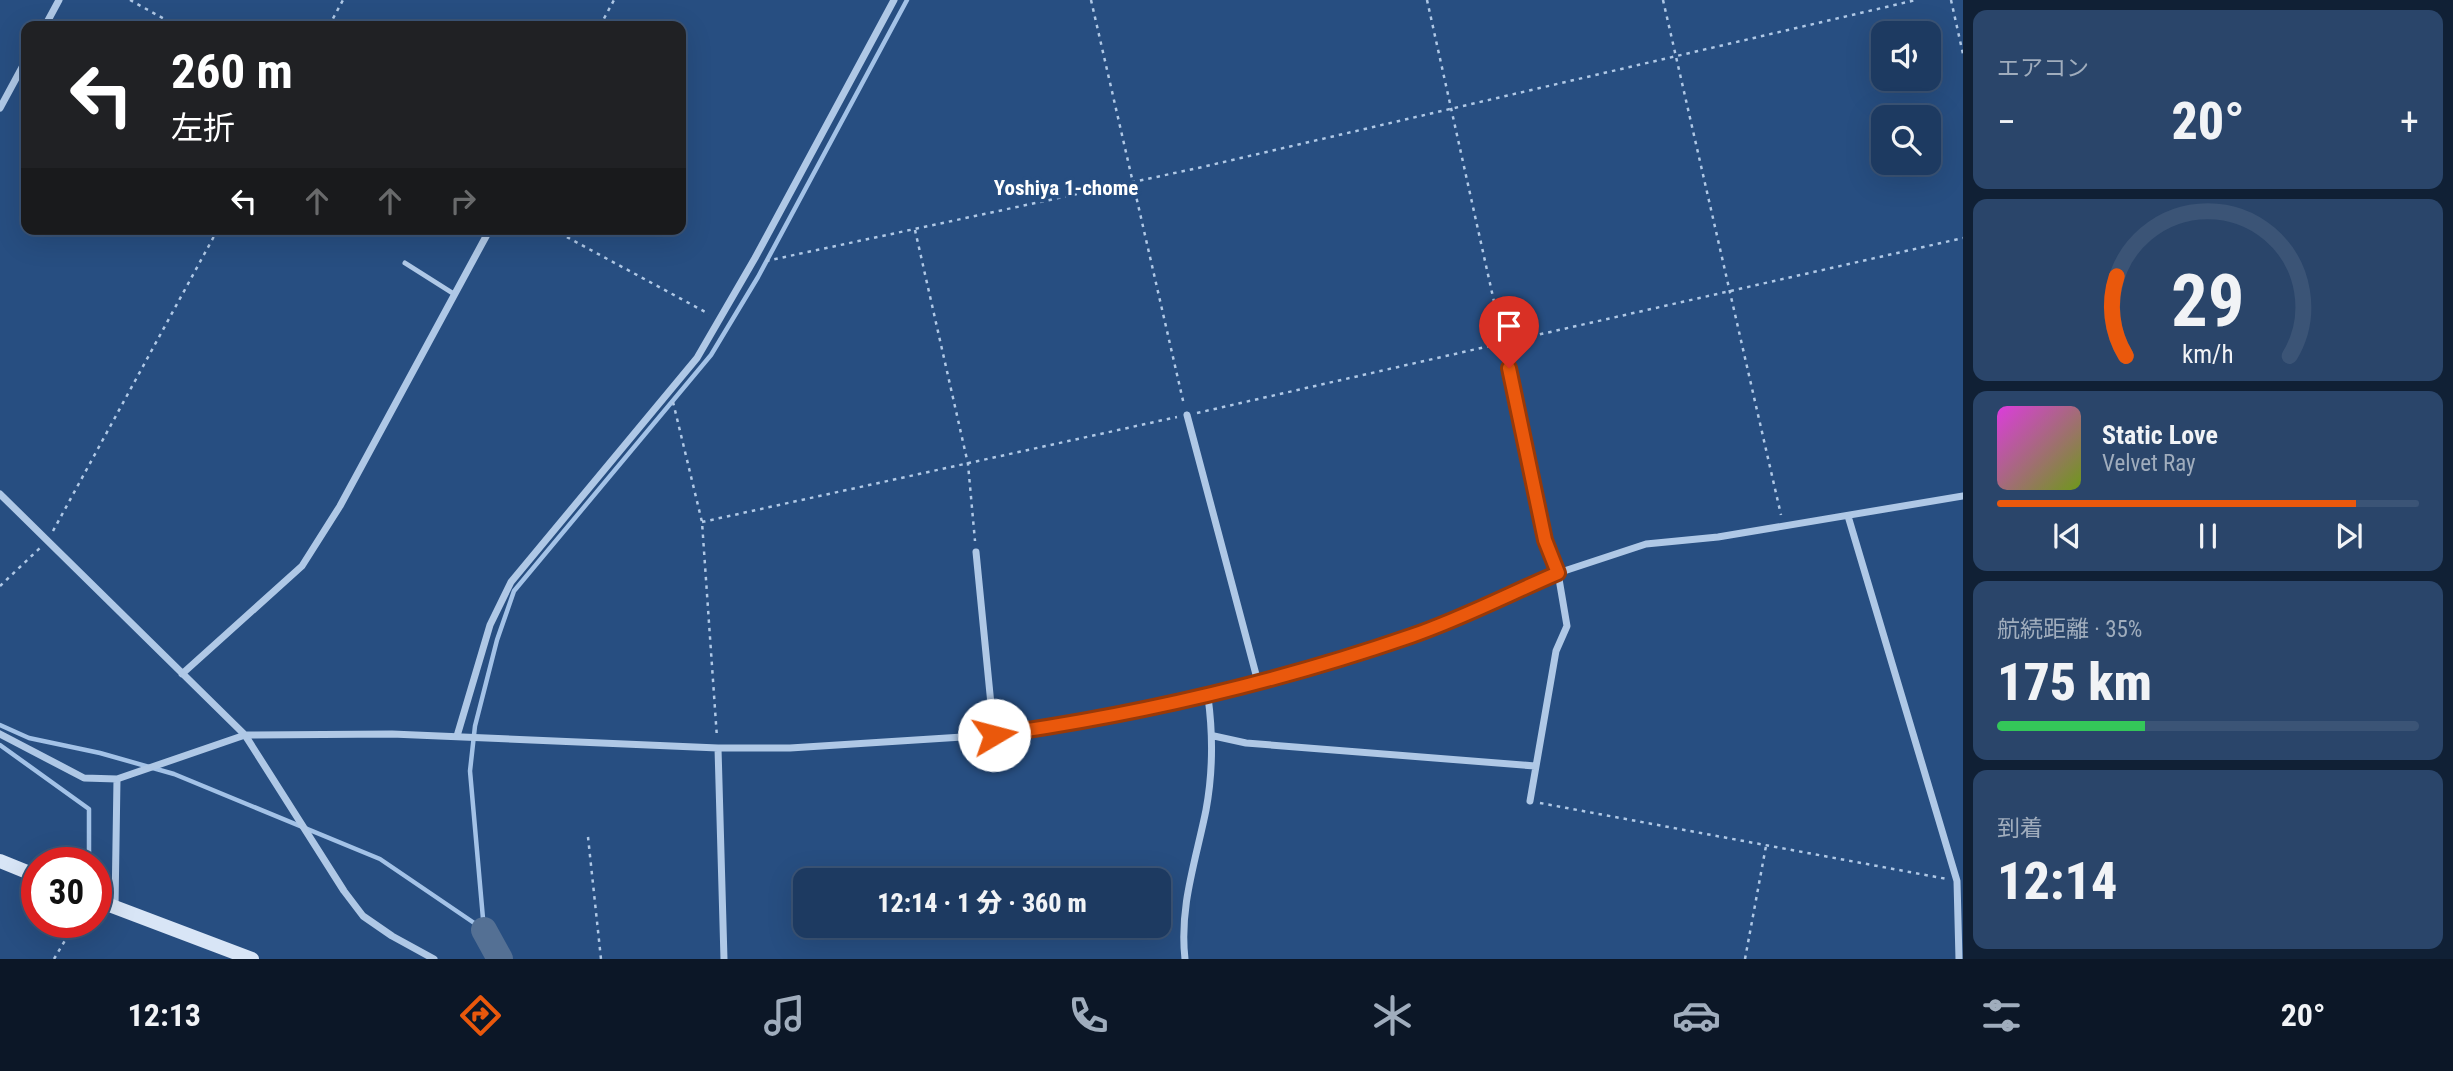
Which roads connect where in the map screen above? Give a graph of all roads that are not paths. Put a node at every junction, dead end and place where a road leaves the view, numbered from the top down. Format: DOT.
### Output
graph roads {
  1 [pos="59,0"];
  2 [pos="894,0"];
  3 [pos="48,21"];
  4 [pos="21,69"];
  5 [pos="0,108"];
  6 [pos="487,235"];
  7 [pos="405,263"];
  8 [pos="454,294"];
  9 [pos="1504,343"];
  10 [pos="1186,415"];
  11 [pos="0,494"];
  12 [pos="1963,496"];
  13 [pos="1848,516"];
  14 [pos="976,552"];
  15 [pos="1558,573"];
  16 [pos="182,674"];
  17 [pos="1258,682"];
  18 [pos="1208,697"];
  19 [pos="0,734"];
  20 [pos="245,735"];
  21 [pos="994,735"];
  22 [pos="457,736"];
  23 [pos="1214,736"];
  24 [pos="718,748"];
  25 [pos="1535,766"];
  26 [pos="117,779"];
  27 [pos="1530,801"];
  28 [pos="0,861"];
  29 [pos="21,870"];
  30 [pos="1960,878"];
  31 [pos="112,905"];
  32 [pos="115,906"];
  33 [pos="252,959"];
  34 [pos="434,959"];
  35 [pos="724,959"];
  36 [pos="1185,959"];
  37 [pos="1959,959"];
  1 -- 3 [label="street"];
  2 -- 22 [label="street"];
  4 -- 5 [label="street"];
  6 -- 8 [label="street"];
  7 -- 8 [label="lane"];
  8 -- 16 [label="street"];
  9 -- 15 [label="street"];
  10 -- 17 [label="street"];
  11 -- 16 [label="street"];
  12 -- 13 [label="street"];
  13 -- 15 [label="street"];
  13 -- 30 [label="street"];
  14 -- 21 [label="street"];
  15 -- 17 [label="street"];
  15 -- 25 [label="street"];
  16 -- 20 [label="street"];
  17 -- 18 [label="street"];
  18 -- 21 [label="street"];
  18 -- 23 [label="street"];
  19 -- 26 [label="street"];
  20 -- 22 [label="street"];
  20 -- 26 [label="street"];
  20 -- 34 [label="street"];
  21 -- 24 [label="street"];
  22 -- 24 [label="street"];
  23 -- 25 [label="street"];
  23 -- 36 [label="street"];
  24 -- 35 [label="street"];
  25 -- 27 [label="street"];
  26 -- 32 [label="street"];
  28 -- 29 [label="main road"];
  30 -- 37 [label="street"];
  31 -- 32 [label="main road"];
  32 -- 33 [label="main road"];
}
